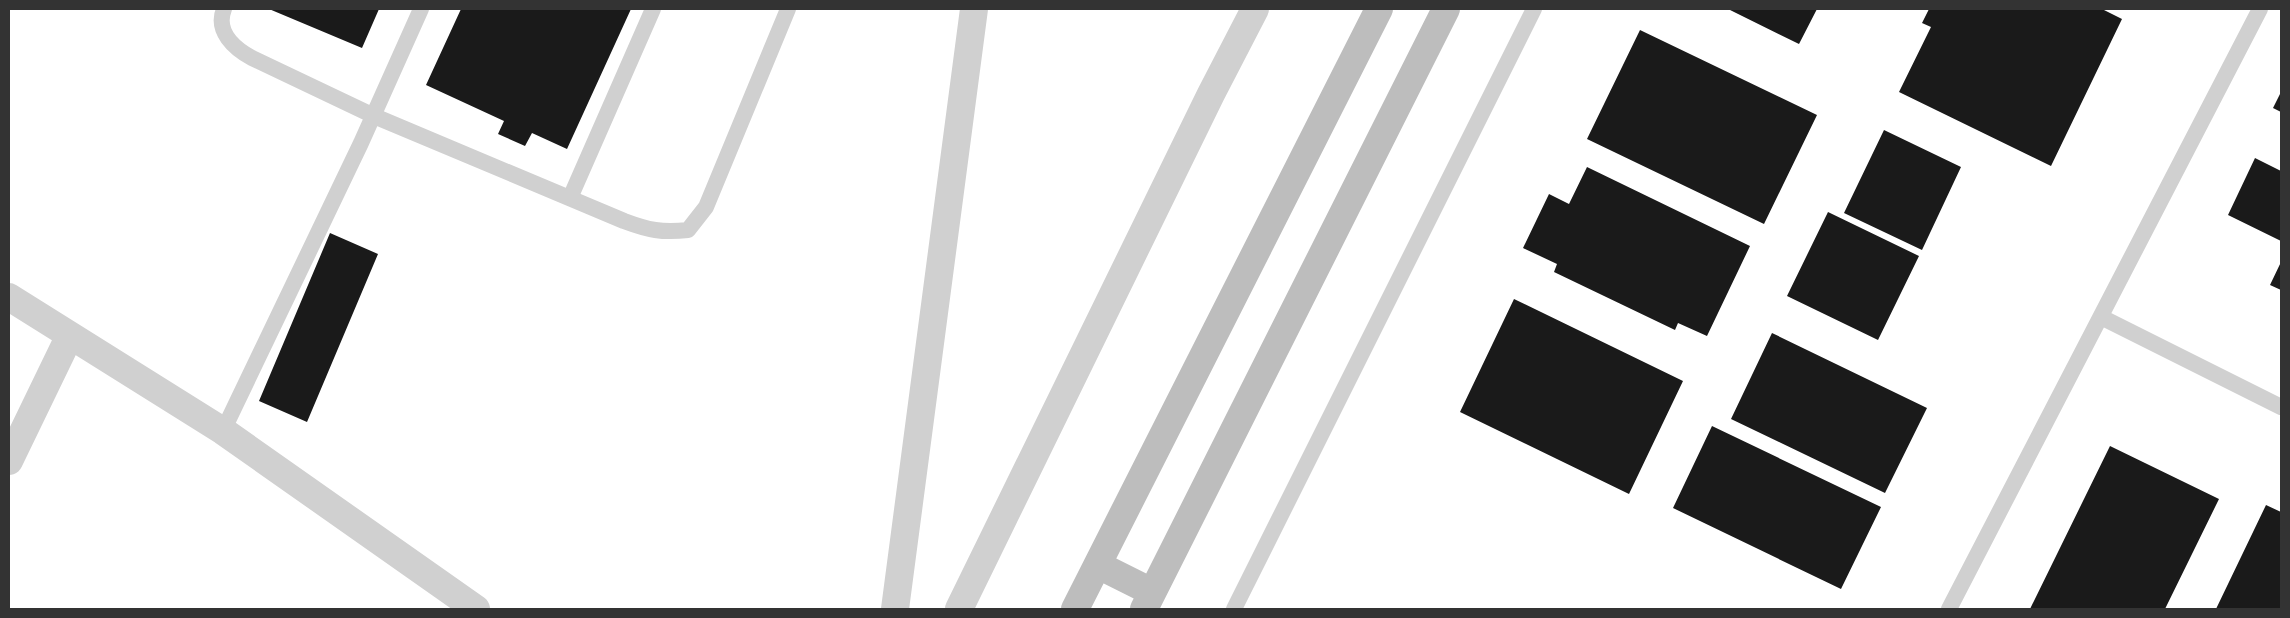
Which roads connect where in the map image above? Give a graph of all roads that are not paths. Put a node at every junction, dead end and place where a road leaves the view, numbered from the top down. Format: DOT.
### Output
graph roads {
  1 [pos="224,9"];
  2 [pos="421,9"];
  3 [pos="653,9"];
  4 [pos="788,9"];
  5 [pos="974,9"];
  6 [pos="1255,9"];
  7 [pos="1379,9"];
  8 [pos="1446,9"];
  9 [pos="1534,9"];
  10 [pos="2260,9"];
  11 [pos="374,116"];
  12 [pos="570,198"];
  13 [pos="9,298"];
  14 [pos="2101,317"];
  15 [pos="69,336"];
  16 [pos="2281,407"];
  17 [pos="223,431"];
  18 [pos="9,461"];
  19 [pos="1098,565"];
  20 [pos="1148,600"];
  21 [pos="476,609"];
  22 [pos="894,609"];
  23 [pos="960,609"];
  24 [pos="1075,609"];
  25 [pos="1234,609"];
  26 [pos="1949,609"];
  1 -- 11 [label="lane"];
  2 -- 11 [label="lane"];
  3 -- 12 [label="lane"];
  4 -- 12 [label="lane"];
  5 -- 22 [label="street"];
  6 -- 23 [label="street"];
  7 -- 19 [label="main road"];
  8 -- 20 [label="main road"];
  9 -- 25 [label="lane"];
  10 -- 14 [label="lane"];
  11 -- 12 [label="lane"];
  11 -- 17 [label="lane"];
  13 -- 15 [label="street"];
  14 -- 16 [label="lane"];
  14 -- 26 [label="lane"];
  15 -- 17 [label="street"];
  15 -- 18 [label="street"];
  17 -- 21 [label="street"];
  19 -- 20 [label="main road"];
  19 -- 24 [label="main road"];
}
